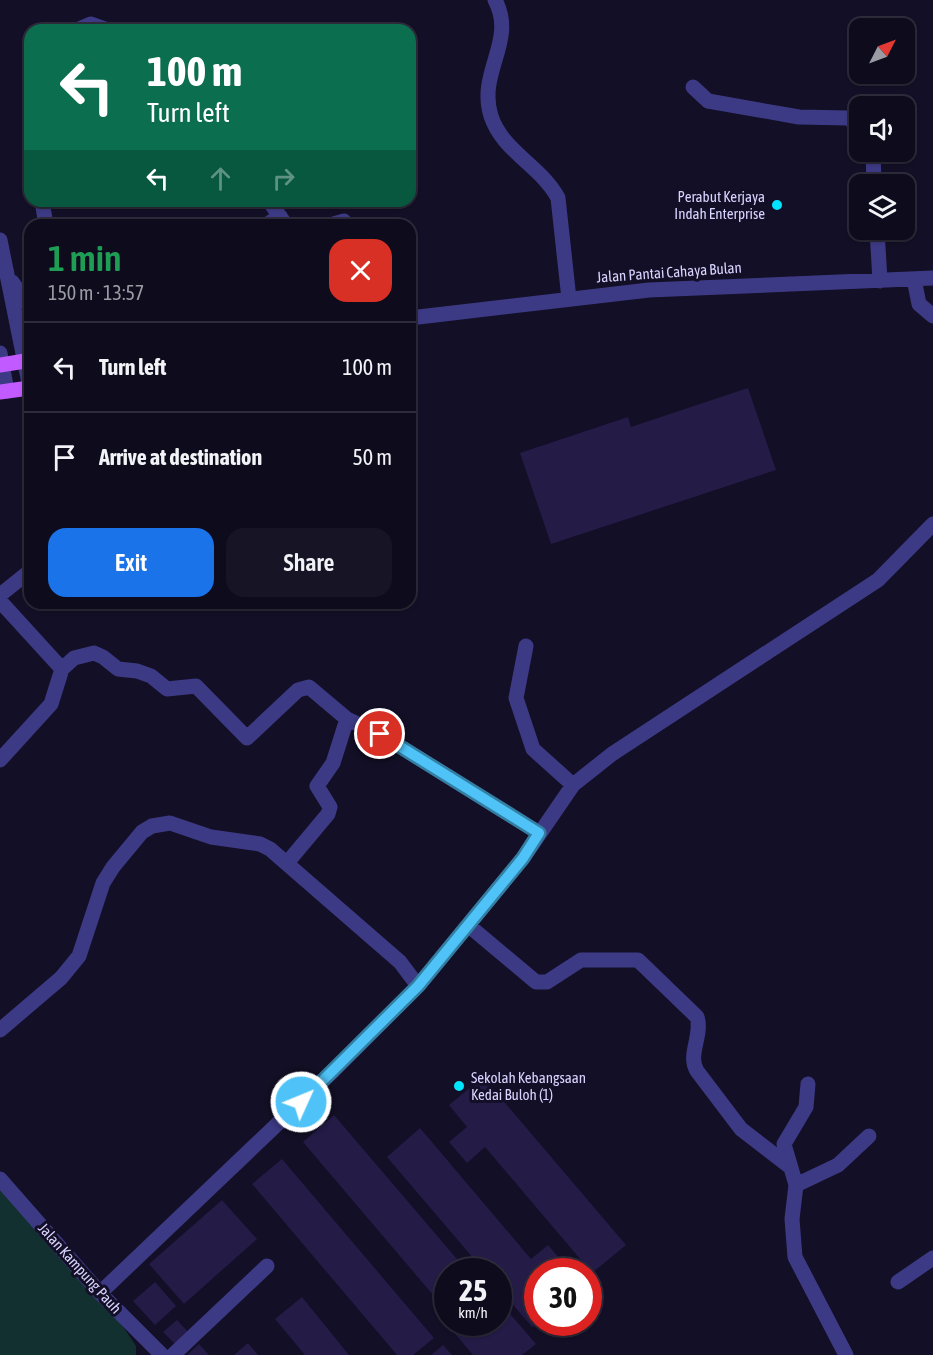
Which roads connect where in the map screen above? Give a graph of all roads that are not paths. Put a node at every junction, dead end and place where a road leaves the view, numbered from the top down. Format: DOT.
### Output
graph roads {
  1 [pos="495,0"];
  2 [pos="693,87"];
  3 [pos="849,119"];
  4 [pos="0,240"];
  5 [pos="878,240"];
  6 [pos="7,274"];
  7 [pos="933,278"];
  8 [pos="914,279"];
  9 [pos="880,281"];
  10 [pos="569,298"];
  11 [pos="24,299"];
  12 [pos="933,316"];
  13 [pos="416,317"];
  14 [pos="24,348"];
  15 [pos="1,361"];
  16 [pos="24,361"];
  17 [pos="24,389"];
  18 [pos="3,392"];
  19 [pos="933,524"];
  20 [pos="24,576"];
  21 [pos="0,595"];
  22 [pos="0,601"];
  23 [pos="526,646"];
  24 [pos="62,669"];
  25 [pos="347,719"];
  26 [pos="0,760"];
  27 [pos="573,785"];
  28 [pos="539,833"];
  29 [pos="287,863"];
  30 [pos="468,925"];
  31 [pos="418,986"];
  32 [pos="0,1030"];
  33 [pos="808,1084"];
  34 [pos="869,1136"];
  35 [pos="789,1166"];
  36 [pos="0,1179"];
  37 [pos="796,1185"];
  38 [pos="933,1258"];
  39 [pos="267,1266"];
  40 [pos="898,1282"];
  41 [pos="100,1293"];
  42 [pos="162,1355"];
  43 [pos="173,1355"];
  44 [pos="846,1355"];
  1 -- 10 [label="street"];
  2 -- 3 [label="street"];
  4 -- 6 [label="street"];
  5 -- 9 [label="street"];
  6 -- 11 [label="street"];
  6 -- 14 [label="street"];
  7 -- 8 [label="street, Jalan Pantai Cahaya Bulan"];
  8 -- 9 [label="street, Jalan Pantai Cahaya Bulan"];
  8 -- 12 [label="street"];
  9 -- 10 [label="street, Jalan Pantai Cahaya Bulan"];
  10 -- 13 [label="street, Jalan Pantai Cahaya Bulan"];
  15 -- 16 [label="main road"];
  15 -- 18 [label="street"];
  17 -- 18 [label="main road"];
  19 -- 27 [label="street"];
  20 -- 21 [label="street"];
  22 -- 24 [label="street"];
  23 -- 27 [label="street"];
  24 -- 25 [label="street"];
  24 -- 26 [label="street"];
  25 -- 28 [label="street"];
  25 -- 29 [label="street"];
  27 -- 28 [label="street"];
  28 -- 30 [label="street"];
  29 -- 31 [label="street"];
  29 -- 32 [label="street"];
  30 -- 31 [label="street"];
  30 -- 35 [label="street"];
  31 -- 41 [label="street"];
  33 -- 35 [label="street"];
  34 -- 37 [label="street"];
  35 -- 37 [label="street"];
  36 -- 41 [label="street, Jalan Kampung Pauh"];
  37 -- 44 [label="street"];
  38 -- 40 [label="street"];
  39 -- 43 [label="street"];
  41 -- 42 [label="street, Jalan Kampung Pauh"];
}
